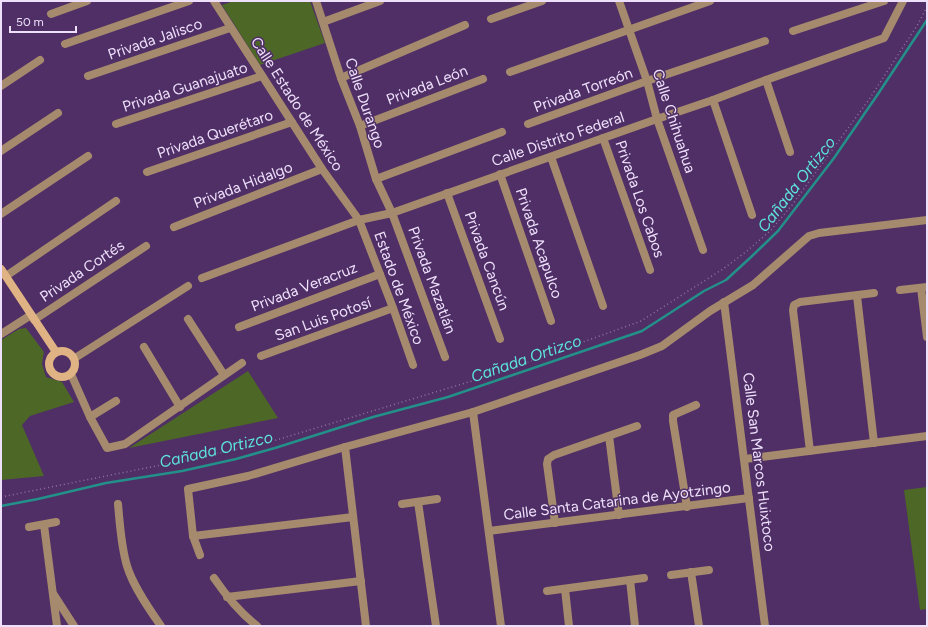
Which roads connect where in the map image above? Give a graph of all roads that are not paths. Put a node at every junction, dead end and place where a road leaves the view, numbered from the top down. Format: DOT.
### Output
graph roads {
  1 [pos="88,1"];
  2 [pos="189,1"];
  3 [pos="214,1"];
  4 [pos="316,1"];
  5 [pos="380,1"];
  6 [pos="542,1"];
  7 [pos="619,1"];
  8 [pos="710,1"];
  9 [pos="884,1"];
  10 [pos="903,1"];
  11 [pos="51,14"];
  12 [pos="491,19"];
  13 [pos="323,22"];
  14 [pos="465,25"];
  15 [pos="230,28"];
  16 [pos="629,29"];
  17 [pos="793,31"];
  18 [pos="765,41"];
  19 [pos="65,44"];
  20 [pos="40,60"];
  21 [pos="510,72"];
  22 [pos="88,76"];
  23 [pos="262,76"];
  24 [pos="341,78"];
  25 [pos="483,79"];
  26 [pos="766,80"];
  27 [pos="647,81"];
  28 [pos="1,86"];
  29 [pos="713,100"];
  30 [pos="58,113"];
  31 [pos="657,119"];
  32 [pos="292,122"];
  33 [pos="116,124"];
  34 [pos="528,124"];
  35 [pos="360,126"];
  36 [pos="502,132"];
  37 [pos="603,138"];
  38 [pos="1,151"];
  39 [pos="790,152"];
  40 [pos="88,156"];
  41 [pos="551,157"];
  42 [pos="322,169"];
  43 [pos="147,172"];
  44 [pos="500,174"];
  45 [pos="376,179"];
  46 [pos="447,193"];
  47 [pos="116,201"];
  48 [pos="392,213"];
  49 [pos="1,214"];
  50 [pos="752,215"];
  51 [pos="359,220"];
  52 [pos="927,220"];
  53 [pos="174,227"];
  54 [pos="146,246"];
  55 [pos="703,250"];
  56 [pos="1,269"];
  57 [pos="650,270"];
  58 [pos="380,274"];
  59 [pos="6,276"];
  60 [pos="202,278"];
  61 [pos="188,286"];
  62 [pos="924,287"];
  63 [pos="900,290"];
  64 [pos="874,293"];
  65 [pos="857,296"];
  66 [pos="724,302"];
  67 [pos="603,306"];
  68 [pos="393,308"];
  69 [pos="33,317"];
  70 [pos="188,320"];
  71 [pos="551,321"];
  72 [pos="239,327"];
  73 [pos="1,334"];
  74 [pos="927,337"];
  75 [pos="500,339"];
  76 [pos="144,348"];
  77 [pos="56,352"];
  78 [pos="262,356"];
  79 [pos="445,357"];
  80 [pos="75,358"];
  81 [pos="242,364"];
  82 [pos="413,365"];
  83 [pos="71,374"];
  84 [pos="224,375"];
  85 [pos="116,401"];
  86 [pos="696,405"];
  87 [pos="180,407"];
  88 [pos="473,412"];
  89 [pos="90,417"];
  90 [pos="636,426"];
  91 [pos="609,436"];
  92 [pos="927,436"];
  93 [pos="874,443"];
  94 [pos="345,447"];
  95 [pos="810,451"];
  96 [pos="744,459"];
  97 [pos="749,498"];
  98 [pos="437,499"];
  99 [pos="418,502"];
  100 [pos="118,504"];
  101 [pos="402,504"];
  102 [pos="686,507"];
  103 [pos="619,515"];
  104 [pos="353,517"];
  105 [pos="56,522"];
  106 [pos="555,523"];
  107 [pos="44,524"];
  108 [pos="29,527"];
  109 [pos="489,531"];
  110 [pos="193,536"];
  111 [pos="200,555"];
  112 [pos="709,570"];
  113 [pos="691,572"];
  114 [pos="671,575"];
  115 [pos="214,578"];
  116 [pos="644,578"];
  117 [pos="361,580"];
  118 [pos="630,580"];
  119 [pos="564,589"];
  120 [pos="547,591"];
  121 [pos="52,592"];
  122 [pos="227,597"];
  123 [pos="57,626"];
  124 [pos="74,626"];
  125 [pos="161,626"];
  126 [pos="257,626"];
  127 [pos="366,626"];
  128 [pos="436,626"];
  129 [pos="501,626"];
  130 [pos="569,626"];
  131 [pos="635,626"];
  132 [pos="698,626"];
  133 [pos="765,626"];
  1 -- 11 [label="street"];
  2 -- 19 [label="street"];
  3 -- 15 [label="street, Calle Estado de México"];
  4 -- 13 [label="street, Calle Durango"];
  5 -- 13 [label="street"];
  6 -- 12 [label="street"];
  7 -- 16 [label="street, Calle Chihuahua"];
  8 -- 16 [label="street"];
  9 -- 17 [label="street"];
  10 -- 26 [label="street, Calle Distrito Federal"];
  13 -- 24 [label="street, Calle Durango"];
  14 -- 24 [label="street"];
  15 -- 22 [label="street, Privada Jalisco"];
  15 -- 23 [label="street, Calle Estado de México"];
  16 -- 21 [label="street"];
  16 -- 27 [label="street, Calle Chihuahua"];
  18 -- 27 [label="street, Privada Torreón"];
  20 -- 28 [label="street"];
  23 -- 32 [label="street, Calle Estado de México"];
  23 -- 33 [label="street, Privada Guanajuato"];
  24 -- 35 [label="street, Calle Durango"];
  25 -- 35 [label="street, Privada León"];
  26 -- 29 [label="street, Calle Distrito Federal"];
  26 -- 39 [label="street"];
  27 -- 31 [label="street, Calle Chihuahua"];
  27 -- 34 [label="street, Privada Torreón"];
  29 -- 31 [label="street, Calle Distrito Federal"];
  29 -- 50 [label="street"];
  30 -- 38 [label="street"];
  31 -- 37 [label="street, Calle Distrito Federal"];
  31 -- 55 [label="street, Calle Chihuahua"];
  32 -- 42 [label="street, Calle Estado de México"];
  32 -- 43 [label="street, Privada Querétaro"];
  35 -- 45 [label="street, Calle Durango"];
  36 -- 45 [label="street"];
  37 -- 41 [label="street, Calle Distrito Federal"];
  37 -- 57 [label="street, Privada Los Cabos"];
  40 -- 49 [label="street"];
  41 -- 44 [label="street, Calle Distrito Federal"];
  41 -- 67 [label="street"];
  42 -- 51 [label="street, Calle Estado de México"];
  42 -- 53 [label="street, Privada Hidalgo"];
  44 -- 46 [label="street, Calle Distrito Federal"];
  44 -- 71 [label="street, Privada Acapulco"];
  45 -- 48 [label="street, Calle Durango"];
  46 -- 48 [label="street, Calle Distrito Federal"];
  46 -- 75 [label="street, Privada Cancún"];
  47 -- 59 [label="street"];
  48 -- 51 [label="street, Calle Distrito Federal"];
  48 -- 79 [label="street, Privada Mazatlán"];
  51 -- 58 [label="street, Estado de México"];
  51 -- 60 [label="street, Calle Distrito Federal"];
  52 -- 66 [label="street"];
  54 -- 69 [label="street, Privada Cortés"];
  56 -- 59 [label="street"];
  58 -- 68 [label="street, Estado de México"];
  58 -- 72 [label="street, Privada Veracruz"];
  59 -- 69 [label="street"];
  61 -- 80 [label="street"];
  62 -- 63 [label="street"];
  62 -- 74 [label="street"];
  64 -- 65 [label="street"];
  65 -- 93 [label="street"];
  65 -- 95 [label="street"];
  66 -- 88 [label="street"];
  66 -- 96 [label="street, Calle San Marcos Huixtoco"];
  68 -- 78 [label="street, San Luis Potosí"];
  68 -- 82 [label="street, Estado de México"];
  69 -- 73 [label="street, Privada Cortés"];
  69 -- 77 [label="street"];
  70 -- 84 [label="street"];
  76 -- 87 [label="street"];
  77 -- 80 [label="street"];
  77 -- 83 [label="street"];
  80 -- 83 [label="street"];
  81 -- 84 [label="street"];
  83 -- 89 [label="street"];
  84 -- 87 [label="street"];
  85 -- 89 [label="street"];
  86 -- 102 [label="street"];
  87 -- 89 [label="street"];
  88 -- 94 [label="street"];
  88 -- 109 [label="street"];
  90 -- 91 [label="street"];
  91 -- 103 [label="street"];
  91 -- 106 [label="street"];
  92 -- 93 [label="street"];
  93 -- 95 [label="street"];
  94 -- 104 [label="street"];
  94 -- 110 [label="street"];
  95 -- 96 [label="street"];
  96 -- 97 [label="street, Calle San Marcos Huixtoco"];
  97 -- 102 [label="street, Calle Santa Catarina de Ayotzingo"];
  97 -- 133 [label="street, Calle San Marcos Huixtoco"];
  98 -- 99 [label="street"];
  99 -- 101 [label="street"];
  99 -- 128 [label="street"];
  100 -- 125 [label="street"];
  102 -- 103 [label="street, Calle Santa Catarina de Ayotzingo"];
  103 -- 106 [label="street, Calle Santa Catarina de Ayotzingo"];
  104 -- 110 [label="street"];
  104 -- 117 [label="street"];
  105 -- 107 [label="street"];
  106 -- 109 [label="street, Calle Santa Catarina de Ayotzingo"];
  107 -- 108 [label="street"];
  107 -- 121 [label="street"];
  109 -- 129 [label="street"];
  110 -- 111 [label="street"];
  112 -- 113 [label="street"];
  113 -- 114 [label="street"];
  113 -- 132 [label="street"];
  115 -- 122 [label="street"];
  116 -- 118 [label="street"];
  117 -- 122 [label="street"];
  117 -- 127 [label="street"];
  118 -- 119 [label="street"];
  118 -- 131 [label="street"];
  119 -- 120 [label="street"];
  119 -- 130 [label="street"];
  121 -- 123 [label="street"];
  121 -- 124 [label="street"];
  122 -- 126 [label="street"];
}
